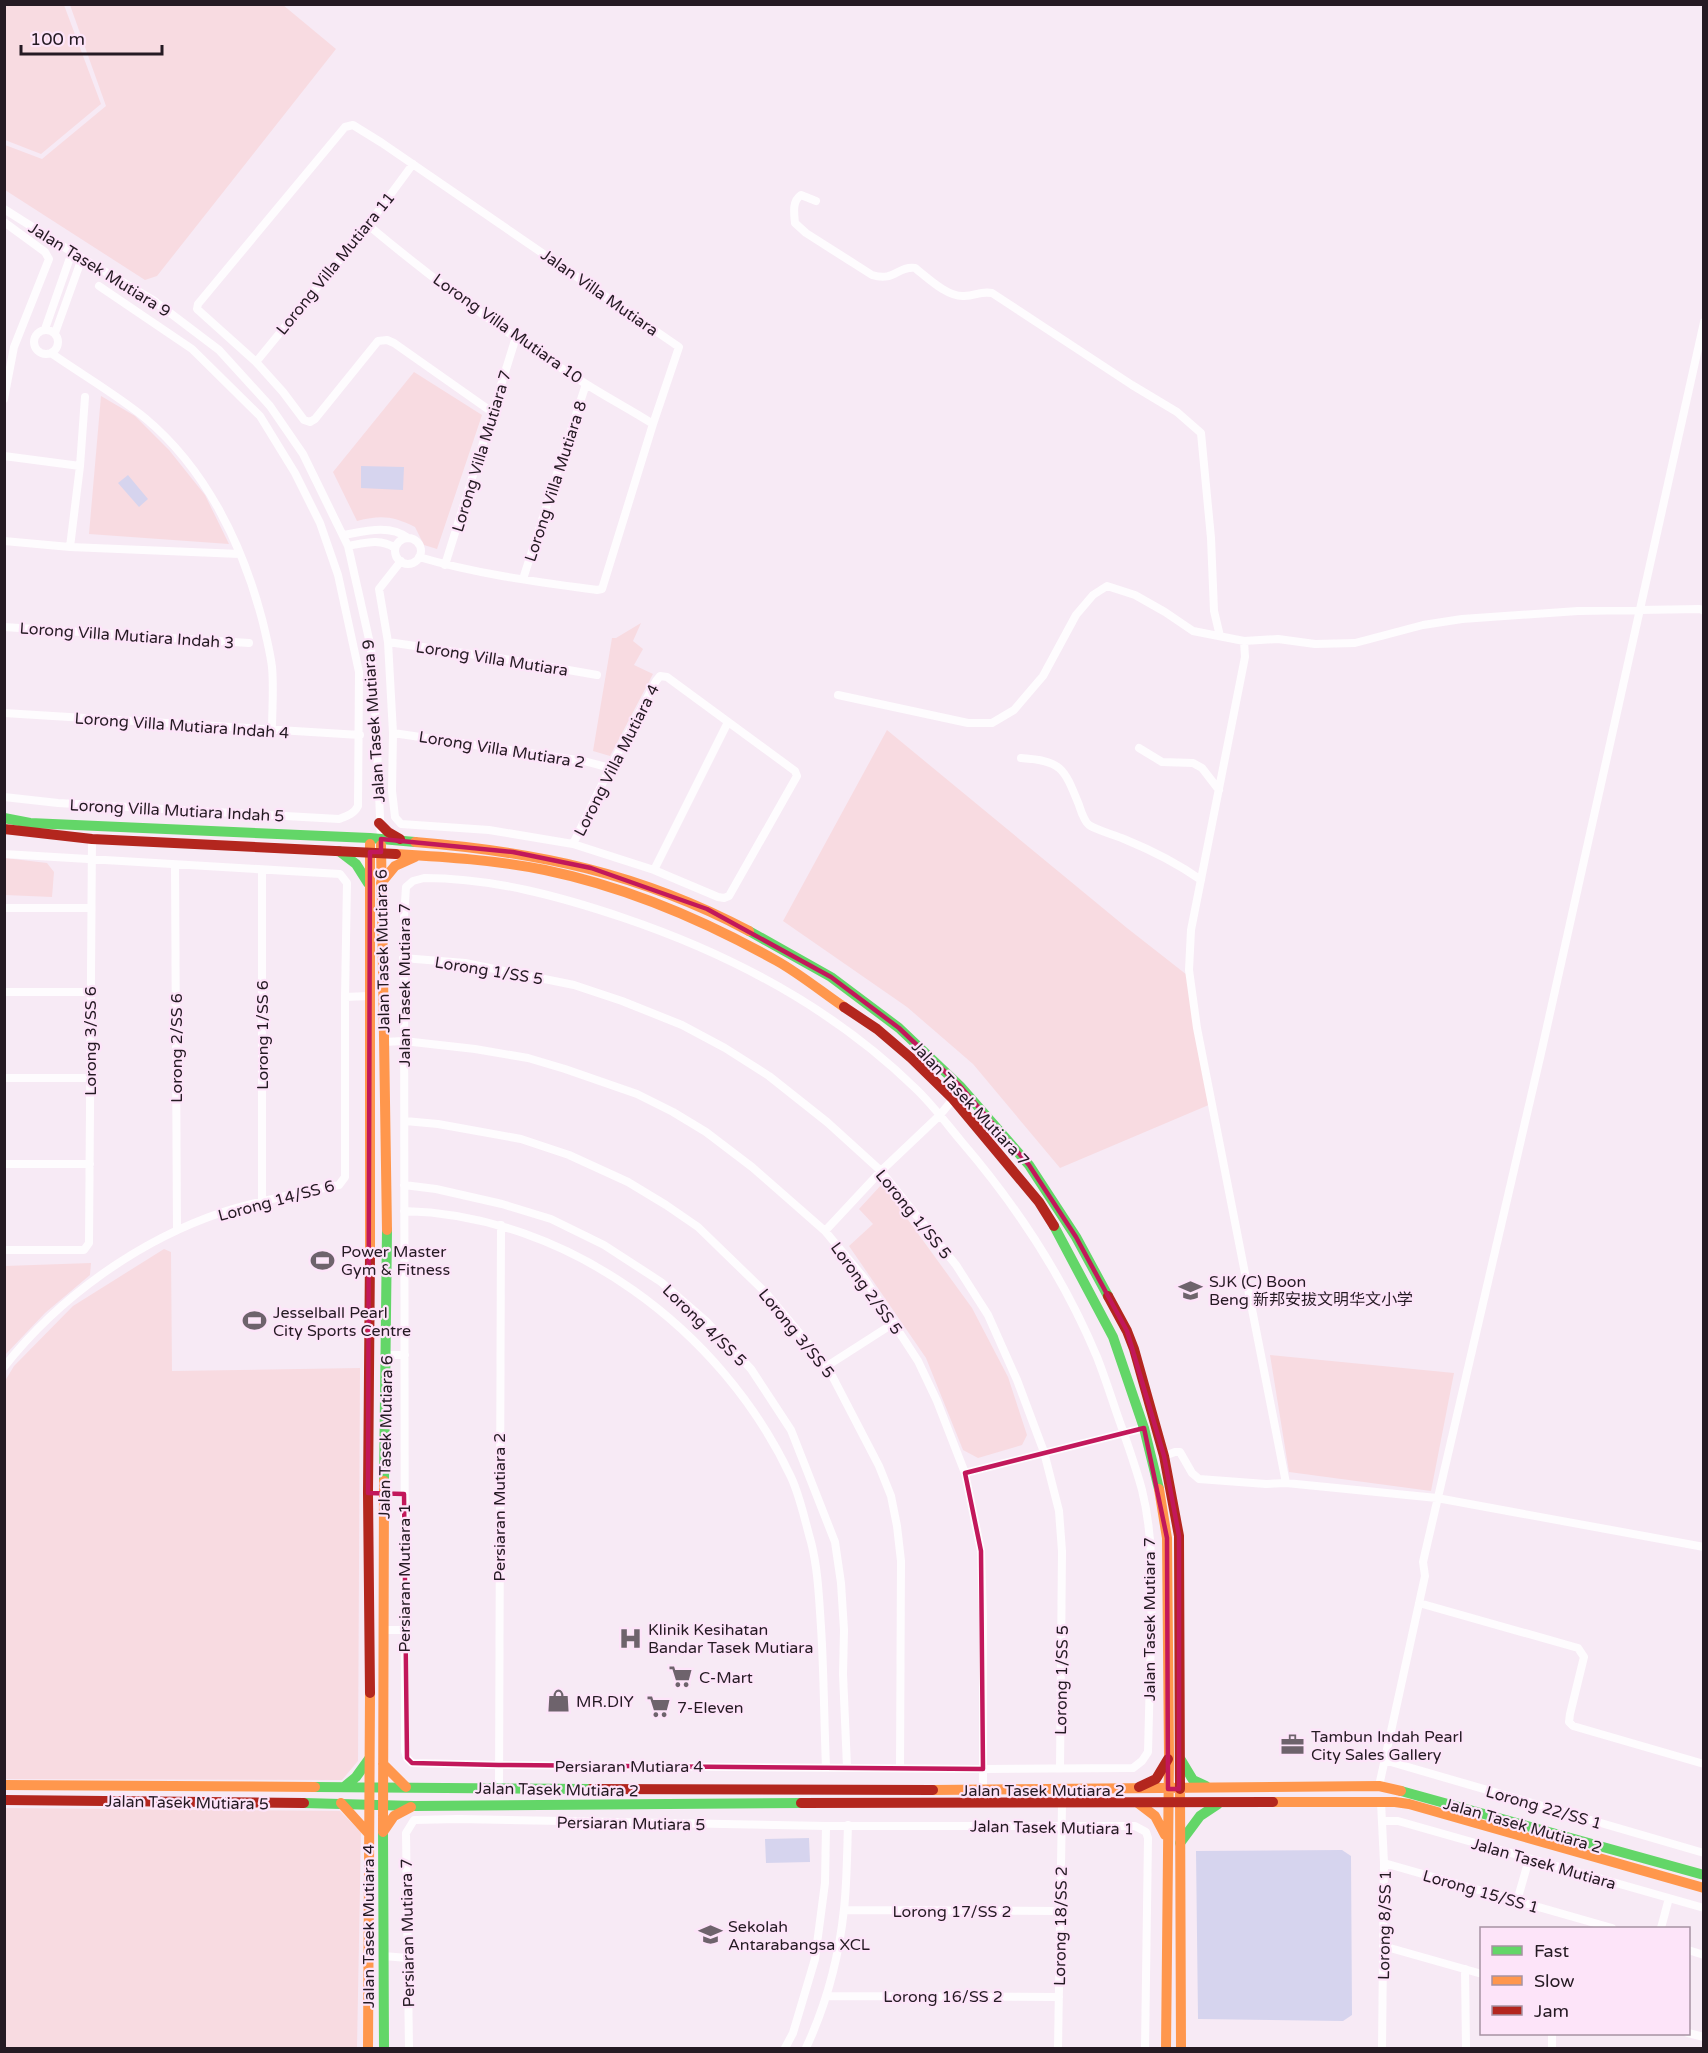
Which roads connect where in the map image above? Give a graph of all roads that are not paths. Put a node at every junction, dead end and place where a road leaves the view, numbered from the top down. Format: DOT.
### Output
graph roads {
  1 [pos="413,164"];
  2 [pos="816,201"];
  3 [pos="4,209"];
  4 [pos="4,222"];
  5 [pos="368,225"];
  6 [pos="72,252"];
  7 [pos="82,258"];
  8 [pos="99,286"];
  9 [pos="1704,322"];
  10 [pos="45,329"];
  11 [pos="56,333"];
  12 [pos="19,336"];
  13 [pos="516,338"];
  14 [pos="34,339"];
  15 [pos="51,353"];
  16 [pos="256,362"];
  17 [pos="586,384"];
  18 [pos="85,397"];
  19 [pos="4,399"];
  20 [pos="492,412"];
  21 [pos="653,424"];
  22 [pos="4,456"];
  23 [pos="80,466"];
  24 [pos="344,535"];
  25 [pos="408,538"];
  26 [pos="4,542"];
  27 [pos="348,546"];
  28 [pos="70,547"];
  29 [pos="395,548"];
  30 [pos="240,554"];
  31 [pos="419,557"];
  32 [pos="400,561"];
  33 [pos="445,565"];
  34 [pos="524,579"];
  35 [pos="1639,610"];
  36 [pos="1704,611"];
  37 [pos="4,627"];
  38 [pos="1220,636"];
  39 [pos="1244,641"];
  40 [pos="388,642"];
  41 [pos="249,643"];
  42 [pos="597,675"];
  43 [pos="838,695"];
  44 [pos="4,713"];
  45 [pos="728,722"];
  46 [pos="272,731"];
  47 [pos="393,733"];
  48 [pos="360,735"];
  49 [pos="1139,748"];
  50 [pos="1021,758"];
  51 [pos="610,768"];
  52 [pos="1219,790"];
  53 [pos="4,797"];
  54 [pos="4,818"];
  55 [pos="378,821"];
  56 [pos="4,829"];
  57 [pos="352,837"];
  58 [pos="376,838"];
  59 [pos="92,839"];
  60 [pos="402,841"];
  61 [pos="573,844"];
  62 [pos="336,850"];
  63 [pos="375,852"];
  64 [pos="4,854"];
  65 [pos="424,856"];
  66 [pos="91,859"];
  67 [pos="175,866"];
  68 [pos="262,870"];
  69 [pos="654,870"];
  70 [pos="1201,880"];
  71 [pos="381,883"];
  72 [pos="370,889"];
  73 [pos="4,908"];
  74 [pos="91,908"];
  75 [pos="403,958"];
  76 [pos="4,992"];
  77 [pos="90,992"];
  78 [pos="345,996"];
  79 [pos="369,996"];
  80 [pos="404,1041"];
  81 [pos="384,1042"];
  82 [pos="4,1078"];
  83 [pos="90,1078"];
  84 [pos="953,1099"];
  85 [pos="940,1115"];
  86 [pos="405,1121"];
  87 [pos="4,1164"];
  88 [pos="90,1164"];
  89 [pos="881,1171"];
  90 [pos="345,1177"];
  91 [pos="404,1185"];
  92 [pos="262,1201"];
  93 [pos="404,1211"];
  94 [pos="501,1225"];
  95 [pos="177,1230"];
  96 [pos="825,1231"];
  97 [pos="4,1250"];
  98 [pos="894,1323"];
  99 [pos="386,1355"];
  100 [pos="405,1355"];
  101 [pos="827,1366"];
  102 [pos="4,1367"];
  103 [pos="1144,1428"];
  104 [pos="1124,1432"];
  105 [pos="1044,1452"];
  106 [pos="1164,1456"];
  107 [pos="965,1473"];
  108 [pos="1286,1483"];
  109 [pos="368,1492"];
  110 [pos="385,1493"];
  111 [pos="1437,1498"];
  112 [pos="1704,1547"];
  113 [pos="1419,1603"];
  114 [pos="383,1630"];
  115 [pos="404,1630"];
  116 [pos="370,1757"];
  117 [pos="1174,1757"];
  118 [pos="1384,1761"];
  119 [pos="412,1763"];
  120 [pos="382,1764"];
  121 [pos="1704,1764"];
  122 [pos="499,1765"];
  123 [pos="826,1767"];
  124 [pos="847,1767"];
  125 [pos="900,1767"];
  126 [pos="1060,1767"];
  127 [pos="983,1769"];
  128 [pos="4,1785"];
  129 [pos="36,1786"];
  130 [pos="1379,1786"];
  131 [pos="344,1787"];
  132 [pos="383,1787"];
  133 [pos="406,1787"];
  134 [pos="370,1788"];
  135 [pos="1218,1788"];
  136 [pos="499,1789"];
  137 [pos="1130,1789"];
  138 [pos="1173,1789"];
  139 [pos="983,1790"];
  140 [pos="701,1791"];
  141 [pos="4,1800"];
  142 [pos="37,1800"];
  143 [pos="1173,1802"];
  144 [pos="1221,1802"];
  145 [pos="1381,1802"];
  146 [pos="341,1803"];
  147 [pos="702,1803"];
  148 [pos="1137,1803"];
  149 [pos="370,1804"];
  150 [pos="572,1804"];
  151 [pos="1062,1804"];
  152 [pos="382,1805"];
  153 [pos="414,1806"];
  154 [pos="414,1820"];
  155 [pos="1383,1821"];
  156 [pos="572,1822"];
  157 [pos="826,1826"];
  158 [pos="848,1826"];
  159 [pos="1062,1826"];
  160 [pos="383,1832"];
  161 [pos="369,1834"];
  162 [pos="1167,1845"];
  163 [pos="1179,1845"];
  164 [pos="1704,1853"];
  165 [pos="1528,1858"];
  166 [pos="1384,1863"];
  167 [pos="1704,1875"];
  168 [pos="1704,1888"];
  169 [pos="1669,1898"];
  170 [pos="1517,1901"];
  171 [pos="1704,1908"];
  172 [pos="843,1910"];
  173 [pos="1060,1911"];
  174 [pos="1605,1927"];
  175 [pos="1662,1927"];
  176 [pos="1383,1946"];
  177 [pos="383,1956"];
  178 [pos="408,1958"];
  179 [pos="1466,1969"];
  180 [pos="1480,1973"];
  181 [pos="826,1996"];
  182 [pos="1059,1997"];
  183 [pos="368,2049"];
  184 [pos="384,2049"];
  185 [pos="408,2049"];
  186 [pos="785,2049"];
  187 [pos="806,2049"];
  188 [pos="1058,2049"];
  189 [pos="1145,2049"];
  190 [pos="1166,2049"];
  191 [pos="1181,2049"];
  192 [pos="1382,2049"];
  193 [pos="1466,2049"];
  1 -- 5 [label="street, Lorong Villa Mutiara 11"];
  1 -- 16 [label="street, Jalan Villa Mutiara"];
  1 -- 21 [label="street, Jalan Villa Mutiara"];
  2 -- 38 [label="street"];
  3 -- 6 [label="street, Jalan Tasek Mutiara 9"];
  4 -- 12 [label="street"];
  5 -- 13 [label="street, Lorong Villa Mutiara 10"];
  5 -- 16 [label="street, Lorong Villa Mutiara 11"];
  6 -- 7 [label="street, Jalan Tasek Mutiara 9"];
  6 -- 10 [label="street"];
  7 -- 11 [label="street"];
  7 -- 24 [label="street, Jalan Tasek Mutiara 9"];
  8 -- 48 [label="street"];
  9 -- 35 [label="street"];
  10 -- 11 [label="street"];
  10 -- 14 [label="street"];
  11 -- 15 [label="street"];
  12 -- 14 [label="street"];
  12 -- 19 [label="street"];
  13 -- 17 [label="street, Lorong Villa Mutiara 10"];
  13 -- 20 [label="street, Lorong Villa Mutiara 7"];
  14 -- 15 [label="street"];
  15 -- 30 [label="street"];
  16 -- 20 [label="street"];
  17 -- 21 [label="street, Lorong Villa Mutiara 10"];
  17 -- 34 [label="street, Lorong Villa Mutiara 8"];
  18 -- 23 [label="street"];
  20 -- 33 [label="street, Lorong Villa Mutiara 7"];
  21 -- 34 [label="street, Jalan Villa Mutiara"];
  22 -- 23 [label="street"];
  23 -- 28 [label="street"];
  24 -- 25 [label="street"];
  24 -- 27 [label="street, Jalan Tasek Mutiara 9"];
  25 -- 29 [label="street"];
  25 -- 31 [label="street"];
  26 -- 28 [label="street"];
  27 -- 29 [label="street"];
  27 -- 55 [label="street, Jalan Tasek Mutiara 9"];
  28 -- 30 [label="street"];
  29 -- 32 [label="street"];
  30 -- 46 [label="street"];
  31 -- 32 [label="street"];
  31 -- 33 [label="street, Jalan Villa Mutiara"];
  32 -- 40 [label="street"];
  33 -- 34 [label="street, Jalan Villa Mutiara"];
  35 -- 36 [label="street"];
  35 -- 39 [label="street"];
  35 -- 111 [label="street"];
  37 -- 41 [label="street, Lorong Villa Mutiara Indah 3"];
  38 -- 39 [label="street"];
  38 -- 43 [label="street"];
  39 -- 52 [label="street"];
  40 -- 42 [label="street, Lorong Villa Mutiara"];
  40 -- 47 [label="street"];
  44 -- 46 [label="street, Lorong Villa Mutiara Indah 4"];
  45 -- 51 [label="street, Lorong Villa Mutiara 4"];
  45 -- 69 [label="street"];
  45 -- 69 [label="street"];
  46 -- 48 [label="street, Lorong Villa Mutiara Indah 4"];
  47 -- 51 [label="street, Lorong Villa Mutiara 2"];
  47 -- 61 [label="street"];
  48 -- 53 [label="street, Lorong Villa Mutiara Indah 5"];
  49 -- 52 [label="street"];
  50 -- 70 [label="street"];
  51 -- 61 [label="street, Lorong Villa Mutiara 4"];
  52 -- 70 [label="street"];
  54 -- 57 [label="street, Jalan Tasek Mutiara 7"];
  55 -- 57 [label="street"];
  55 -- 58 [label="street, Jalan Tasek Mutiara 9"];
  55 -- 60 [label="street"];
  56 -- 59 [label="street, Jalan Tasek Mutiara 6"];
  57 -- 58 [label="street, Jalan Tasek Mutiara 7"];
  58 -- 60 [label="street, Jalan Tasek Mutiara 7"];
  58 -- 63 [label="street, Jalan Tasek Mutiara 6"];
  59 -- 62 [label="street, Jalan Tasek Mutiara 6"];
  59 -- 66 [label="street, Lorong 3/SS 6"];
  60 -- 106 [label="street, Jalan Tasek Mutiara 7"];
  61 -- 69 [label="street"];
  62 -- 63 [label="street, Jalan Tasek Mutiara 6"];
  62 -- 72 [label="street"];
  63 -- 65 [label="street, Jalan Tasek Mutiara 7"];
  63 -- 71 [label="street, Jalan Tasek Mutiara 6"];
  63 -- 72 [label="street, Jalan Tasek Mutiara 6"];
  64 -- 66 [label="street, Jalan Tasek Mutiara 6"];
  65 -- 71 [label="street"];
  65 -- 84 [label="street, Jalan Tasek Mutiara 7"];
  66 -- 67 [label="street, Jalan Tasek Mutiara 6"];
  66 -- 74 [label="street, Lorong 3/SS 6"];
  67 -- 68 [label="street, Jalan Tasek Mutiara 6"];
  67 -- 95 [label="street, Lorong 2/SS 6"];
  68 -- 78 [label="street, Jalan Tasek Mutiara 6"];
  68 -- 92 [label="street, Lorong 1/SS 6"];
  70 -- 108 [label="street"];
  71 -- 81 [label="street, Jalan Tasek Mutiara 6"];
  72 -- 79 [label="street, Jalan Tasek Mutiara 6"];
  73 -- 74 [label="street"];
  74 -- 77 [label="street, Lorong 3/SS 6"];
  75 -- 80 [label="street, Jalan Tasek Mutiara 7"];
  75 -- 85 [label="street, Jalan Tasek Mutiara 7"];
  75 -- 89 [label="street, Lorong 1/SS 5"];
  76 -- 77 [label="street"];
  77 -- 83 [label="street, Lorong 3/SS 6"];
  78 -- 79 [label="street"];
  78 -- 90 [label="street, Jalan Tasek Mutiara 6"];
  79 -- 109 [label="street, Jalan Tasek Mutiara 6"];
  80 -- 81 [label="street, Lorong 2/SS 5"];
  80 -- 86 [label="street, Jalan Tasek Mutiara 7"];
  80 -- 96 [label="street, Lorong 2/SS 5"];
  81 -- 99 [label="street, Jalan Tasek Mutiara 6"];
  82 -- 83 [label="street"];
  83 -- 88 [label="street, Lorong 3/SS 6"];
  84 -- 85 [label="street"];
  84 -- 103 [label="street, Jalan Tasek Mutiara 7"];
  85 -- 89 [label="street"];
  85 -- 104 [label="street, Jalan Tasek Mutiara 7"];
  86 -- 91 [label="street, Jalan Tasek Mutiara 7"];
  86 -- 101 [label="street, Lorong 3/SS 5"];
  87 -- 88 [label="street"];
  88 -- 97 [label="street, Lorong 3/SS 6"];
  89 -- 96 [label="street"];
  89 -- 105 [label="street, Lorong 1/SS 5"];
  90 -- 92 [label="street, Lorong 14/SS 6"];
  91 -- 93 [label="street, Jalan Tasek Mutiara 7"];
  91 -- 124 [label="street, Lorong 4/SS 5"];
  92 -- 95 [label="street, Lorong 14/SS 6"];
  93 -- 94 [label="street"];
  93 -- 100 [label="street, Persiaran Mutiara 1"];
  94 -- 122 [label="street, Persiaran Mutiara 2"];
  94 -- 123 [label="street"];
  95 -- 102 [label="street, Lorong 14/SS 6"];
  96 -- 98 [label="street, Lorong 2/SS 5"];
  98 -- 101 [label="street"];
  98 -- 107 [label="street, Lorong 2/SS 5"];
  99 -- 100 [label="street"];
  99 -- 110 [label="street, Jalan Tasek Mutiara 6"];
  100 -- 115 [label="street, Persiaran Mutiara 1"];
  101 -- 125 [label="street, Lorong 3/SS 5"];
  103 -- 104 [label="street"];
  103 -- 117 [label="street, Jalan Tasek Mutiara 7"];
  104 -- 105 [label="street"];
  104 -- 126 [label="street, Jalan Tasek Mutiara 7"];
  105 -- 107 [label="street"];
  105 -- 126 [label="street, Lorong 1/SS 5"];
  106 -- 108 [label="street"];
  106 -- 117 [label="street, Jalan Tasek Mutiara 7"];
  107 -- 127 [label="street, Lorong 2/SS 5"];
  108 -- 111 [label="street"];
  109 -- 110 [label="street"];
  109 -- 116 [label="street, Jalan Tasek Mutiara 6"];
  110 -- 114 [label="street, Jalan Tasek Mutiara 6"];
  111 -- 112 [label="street"];
  111 -- 113 [label="street"];
  113 -- 118 [label="street"];
  113 -- 121 [label="street"];
  114 -- 115 [label="street"];
  114 -- 120 [label="street, Jalan Tasek Mutiara 6"];
  115 -- 119 [label="street, Persiaran Mutiara 1"];
  116 -- 131 [label="street"];
  116 -- 134 [label="street, Jalan Tasek Mutiara 6"];
  117 -- 135 [label="street"];
  117 -- 137 [label="street"];
  117 -- 138 [label="street, Jalan Tasek Mutiara 7"];
  118 -- 130 [label="street"];
  118 -- 164 [label="street, Lorong 22/SS 1"];
  119 -- 122 [label="street, Persiaran Mutiara 4"];
  120 -- 132 [label="street, Jalan Tasek Mutiara 6"];
  120 -- 133 [label="street"];
  122 -- 123 [label="street, Persiaran Mutiara 4"];
  122 -- 136 [label="street, Persiaran Mutiara 2"];
  123 -- 124 [label="street, Persiaran Mutiara 4"];
  124 -- 125 [label="street, Jalan Tasek Mutiara 7"];
  125 -- 127 [label="street, Jalan Tasek Mutiara 7"];
  126 -- 127 [label="street, Jalan Tasek Mutiara 7"];
  127 -- 139 [label="street, Lorong 2/SS 5"];
  128 -- 129 [label="street, Jalan Tasek Mutiara 5"];
  129 -- 131 [label="street, Jalan Tasek Mutiara 5"];
  129 -- 142 [label="street"];
  130 -- 135 [label="street, Jalan Tasek Mutiara 2"];
  130 -- 167 [label="street, Jalan Tasek Mutiara 2"];
  131 -- 134 [label="street, Jalan Tasek Mutiara 5"];
  132 -- 133 [label="street, Jalan Tasek Mutiara 2"];
  132 -- 134 [label="street, Jalan Tasek Mutiara 2"];
  132 -- 152 [label="street, Jalan Tasek Mutiara 6"];
  133 -- 136 [label="street, Jalan Tasek Mutiara 2"];
  134 -- 149 [label="street, Jalan Tasek Mutiara 6"];
  135 -- 138 [label="street, Jalan Tasek Mutiara 2"];
  136 -- 140 [label="street, Jalan Tasek Mutiara 2"];
  137 -- 138 [label="street, Jalan Tasek Mutiara 2"];
  137 -- 139 [label="street, Jalan Tasek Mutiara 2"];
  138 -- 143 [label="street, Jalan Tasek Mutiara 7"];
  139 -- 140 [label="street, Jalan Tasek Mutiara 2"];
  140 -- 147 [label="street"];
  141 -- 142 [label="street, Jalan Tasek Mutiara 5"];
  142 -- 146 [label="street, Jalan Tasek Mutiara 5"];
  143 -- 144 [label="street, Jalan Tasek Mutiara 2"];
  143 -- 148 [label="street, Jalan Tasek Mutiara 2"];
  143 -- 162 [label="street"];
  143 -- 163 [label="street"];
  144 -- 145 [label="street, Jalan Tasek Mutiara 2"];
  144 -- 163 [label="street"];
  145 -- 155 [label="street, Lorong 8/SS 1"];
  145 -- 168 [label="street, Jalan Tasek Mutiara 2"];
  146 -- 149 [label="street, Jalan Tasek Mutiara 5"];
  146 -- 161 [label="street"];
  147 -- 150 [label="street, Jalan Tasek Mutiara 2"];
  147 -- 151 [label="street, Jalan Tasek Mutiara 2"];
  148 -- 151 [label="street, Jalan Tasek Mutiara 2"];
  148 -- 162 [label="street"];
  149 -- 152 [label="street, Jalan Tasek Mutiara 2"];
  149 -- 161 [label="street, Jalan Tasek Mutiara 4"];
  150 -- 153 [label="street, Jalan Tasek Mutiara 2"];
  150 -- 156 [label="street"];
  151 -- 159 [label="street, Lorong 18/SS 2"];
  152 -- 153 [label="street, Jalan Tasek Mutiara 2"];
  152 -- 160 [label="street, Jalan Tasek Mutiara 4"];
  153 -- 160 [label="street"];
  154 -- 156 [label="street, Persiaran Mutiara 5"];
  154 -- 178 [label="street, Persiaran Mutiara 7"];
  155 -- 165 [label="street, Jalan Tasek Mutiara"];
  155 -- 166 [label="street, Lorong 8/SS 1"];
  156 -- 157 [label="street, Persiaran Mutiara 5"];
  157 -- 158 [label="street, Persiaran Mutiara 5"];
  157 -- 186 [label="street"];
  158 -- 159 [label="street, Jalan Tasek Mutiara 1"];
  158 -- 172 [label="street"];
  159 -- 173 [label="street, Lorong 18/SS 2"];
  159 -- 189 [label="street, Jalan Tasek Mutiara 1"];
  160 -- 177 [label="street, Jalan Tasek Mutiara 4"];
  161 -- 183 [label="street, Jalan Tasek Mutiara 4"];
  162 -- 190 [label="street"];
  163 -- 191 [label="street"];
  165 -- 169 [label="street, Jalan Tasek Mutiara"];
  165 -- 170 [label="street"];
  166 -- 170 [label="street, Lorong 15/SS 1"];
  166 -- 176 [label="street, Lorong 8/SS 1"];
  169 -- 171 [label="street, Jalan Tasek Mutiara"];
  169 -- 175 [label="street"];
  170 -- 174 [label="street, Lorong 15/SS 1"];
  172 -- 173 [label="street, Lorong 17/SS 2"];
  172 -- 181 [label="street"];
  173 -- 182 [label="street, Lorong 18/SS 2"];
  176 -- 179 [label="street"];
  176 -- 192 [label="street, Lorong 8/SS 1"];
  177 -- 178 [label="street"];
  177 -- 184 [label="street, Jalan Tasek Mutiara 4"];
  178 -- 185 [label="street, Persiaran Mutiara 7"];
  179 -- 180 [label="street"];
  179 -- 193 [label="street"];
  181 -- 182 [label="street, Lorong 16/SS 2"];
  181 -- 187 [label="street"];
  182 -- 188 [label="street, Lorong 18/SS 2"];
}
